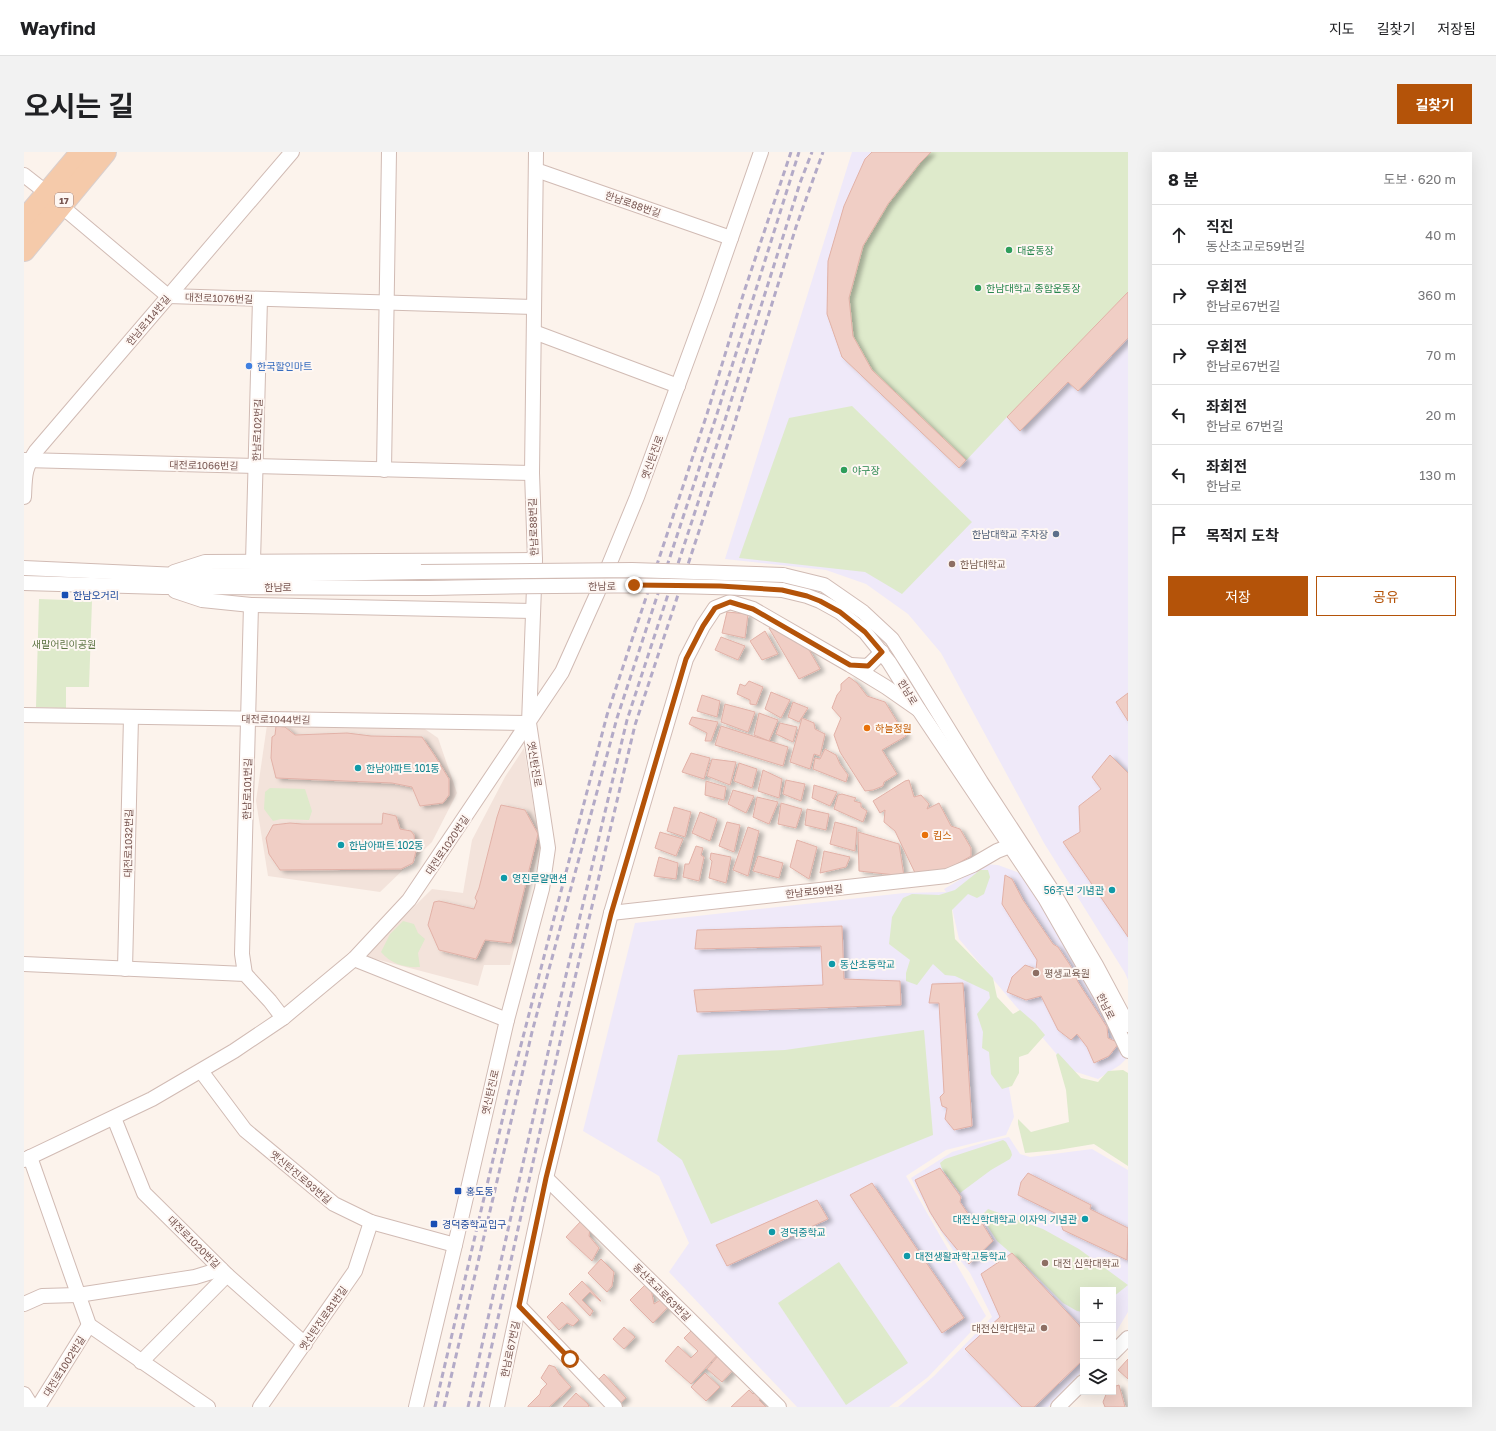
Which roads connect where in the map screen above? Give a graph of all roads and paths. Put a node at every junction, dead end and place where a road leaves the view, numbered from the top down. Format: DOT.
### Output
graph roads {
  1 [pos="82,152"];
  2 [pos="105,152"];
  3 [pos="292,152"];
  4 [pos="389,152"];
  5 [pos="536,152"];
  6 [pos="761,152"];
  7 [pos="536,170"];
  8 [pos="24,175"];
  9 [pos="53,199"];
  10 [pos="24,221"];
  11 [pos="731,238"];
  12 [pos="24,250"];
  13 [pos="168,296"];
  14 [pos="260,299"];
  15 [pos="387,303"];
  16 [pos="534,307"];
  17 [pos="534,332"];
  18 [pos="678,386"];
  19 [pos="27,461"];
  20 [pos="256,467"];
  21 [pos="384,470"];
  22 [pos="532,473"];
  23 [pos="24,497"];
  24 [pos="534,560"];
  25 [pos="253,562"];
  26 [pos="24,568"];
  27 [pos="164,581"];
  28 [pos="24,583"];
  29 [pos="252,605"];
  30 [pos="533,611"];
  31 [pos="882,652"];
  32 [pos="850,665"];
  33 [pos="919,710"];
  34 [pos="24,715"];
  35 [pos="130,717"];
  36 [pos="248,719"];
  37 [pos="528,723"];
  38 [pos="1010,846"];
  39 [pos="611,914"];
  40 [pos="354,959"];
  41 [pos="24,964"];
  42 [pos="125,969"];
  43 [pos="246,974"];
  44 [pos="283,1018"];
  45 [pos="507,1020"];
  46 [pos="1128,1025"];
  47 [pos="1128,1051"];
  48 [pos="201,1071"];
  49 [pos="114,1118"];
  50 [pos="27,1158"];
  51 [pos="546,1178"];
  52 [pos="371,1222"];
  53 [pos="455,1245"];
  54 [pos="224,1272"];
  55 [pos="78,1295"];
  56 [pos="24,1304"];
  57 [pos="519,1306"];
  58 [pos="89,1325"];
  59 [pos="1128,1338"];
  60 [pos="305,1344"];
  61 [pos="1116,1350"];
  62 [pos="141,1362"];
  63 [pos="1080,1385"];
  64 [pos="24,1394"];
  65 [pos="32,1407"];
  66 [pos="38,1407"];
  67 [pos="208,1407"];
  68 [pos="260,1407"];
  69 [pos="416,1407"];
  70 [pos="497,1407"];
  71 [pos="615,1407"];
  72 [pos="779,1407"];
  73 [pos="1058,1407"];
  1 -- 9 [label="main road, 17"];
  2 -- 9 [label="main road, 17"];
  3 -- 13 [label="street, 한남로114번길"];
  4 -- 15 [label="street"];
  5 -- 7 [label="street, 한남로88번길"];
  6 -- 11 [label="street, 옛신탄진로"];
  7 -- 11 [label="street, 한남로88번길"];
  7 -- 16 [label="street, 한남로88번길"];
  8 -- 9 [label="street"];
  9 -- 10 [label="main road, 17"];
  9 -- 12 [label="main road, 17"];
  9 -- 13 [label="street"];
  11 -- 18 [label="street, 옛신탄진로"];
  13 -- 14 [label="street, 대전로1076번길"];
  13 -- 19 [label="street, 한남로114번길"];
  14 -- 15 [label="street, 대전로1076번길"];
  14 -- 20 [label="street, 한남로102번길"];
  15 -- 16 [label="street, 대전로1076번길"];
  15 -- 21 [label="street"];
  16 -- 17 [label="street, 한남로88번길"];
  17 -- 18 [label="street"];
  17 -- 22 [label="street, 한남로88번길"];
  18 -- 37 [label="street, 옛신탄진로"];
  19 -- 20 [label="street, 대전로1066번길"];
  19 -- 23 [label="street, 한남로114번길"];
  20 -- 21 [label="street, 대전로1066번길"];
  20 -- 25 [label="street, 한남로102번길"];
  21 -- 22 [label="street, 대전로1066번길"];
  22 -- 24 [label="street, 한남로88번길"];
  24 -- 25 [label="street"];
  24 -- 30 [label="street, 한남로88번길"];
  25 -- 27 [label="street"];
  26 -- 27 [label="street, 한남로"];
  27 -- 28 [label="street, 한남로"];
  27 -- 29 [label="street"];
  27 -- 31 [label="street, 한남로, bridge"];
  27 -- 46 [label="street, 한남로, bridge"];
  29 -- 30 [label="street"];
  29 -- 36 [label="street, 한남로101번길"];
  30 -- 37 [label="street, 한남로88번길"];
  31 -- 32 [label="street"];
  31 -- 33 [label="street, 한남로"];
  32 -- 33 [label="street, 한남로67번길"];
  32 -- 39 [label="street, 한남로67번길"];
  33 -- 38 [label="street, 한남로"];
  34 -- 35 [label="street, 대전로1044번길"];
  35 -- 36 [label="street, 대전로1044번길"];
  35 -- 42 [label="street, 대전로1032번길"];
  36 -- 37 [label="street, 대전로1044번길"];
  36 -- 43 [label="street, 한남로101번길"];
  37 -- 40 [label="street, 대전로1020번길"];
  37 -- 45 [label="street, 옛신탄진로"];
  38 -- 39 [label="street, 한남로59번길"];
  38 -- 47 [label="street, 한남로"];
  39 -- 51 [label="street, 한남로67번길"];
  40 -- 44 [label="street, 대전로1020번길"];
  40 -- 45 [label="street"];
  41 -- 42 [label="street"];
  42 -- 43 [label="street"];
  43 -- 44 [label="street"];
  44 -- 48 [label="street, 대전로1020번길"];
  45 -- 53 [label="street, 옛신탄진로"];
  48 -- 49 [label="street, 대전로1020번길"];
  48 -- 52 [label="street, 옛신탄진로93번길"];
  49 -- 50 [label="street, 대전로1020번길"];
  49 -- 54 [label="street, 대전로1020번길"];
  50 -- 55 [label="street"];
  51 -- 57 [label="street, 한남로67번길"];
  51 -- 72 [label="street, 동산초교로63번길"];
  52 -- 53 [label="street, 옛신탄진로93번길"];
  52 -- 60 [label="street, 옛신탄진로81번길"];
  53 -- 69 [label="street, 옛신탄진로"];
  54 -- 55 [label="street"];
  54 -- 60 [label="street, 대전로1020번길"];
  54 -- 62 [label="street"];
  55 -- 56 [label="street"];
  55 -- 58 [label="street"];
  57 -- 70 [label="street, 한남로67번길"];
  57 -- 71 [label="street"];
  58 -- 62 [label="street"];
  58 -- 66 [label="street, 대전로1002번길"];
  59 -- 61 [label="street"];
  60 -- 68 [label="street, 옛신탄진로81번길"];
  62 -- 67 [label="street"];
  63 -- 73 [label="street"];
  64 -- 65 [label="street"];
}
